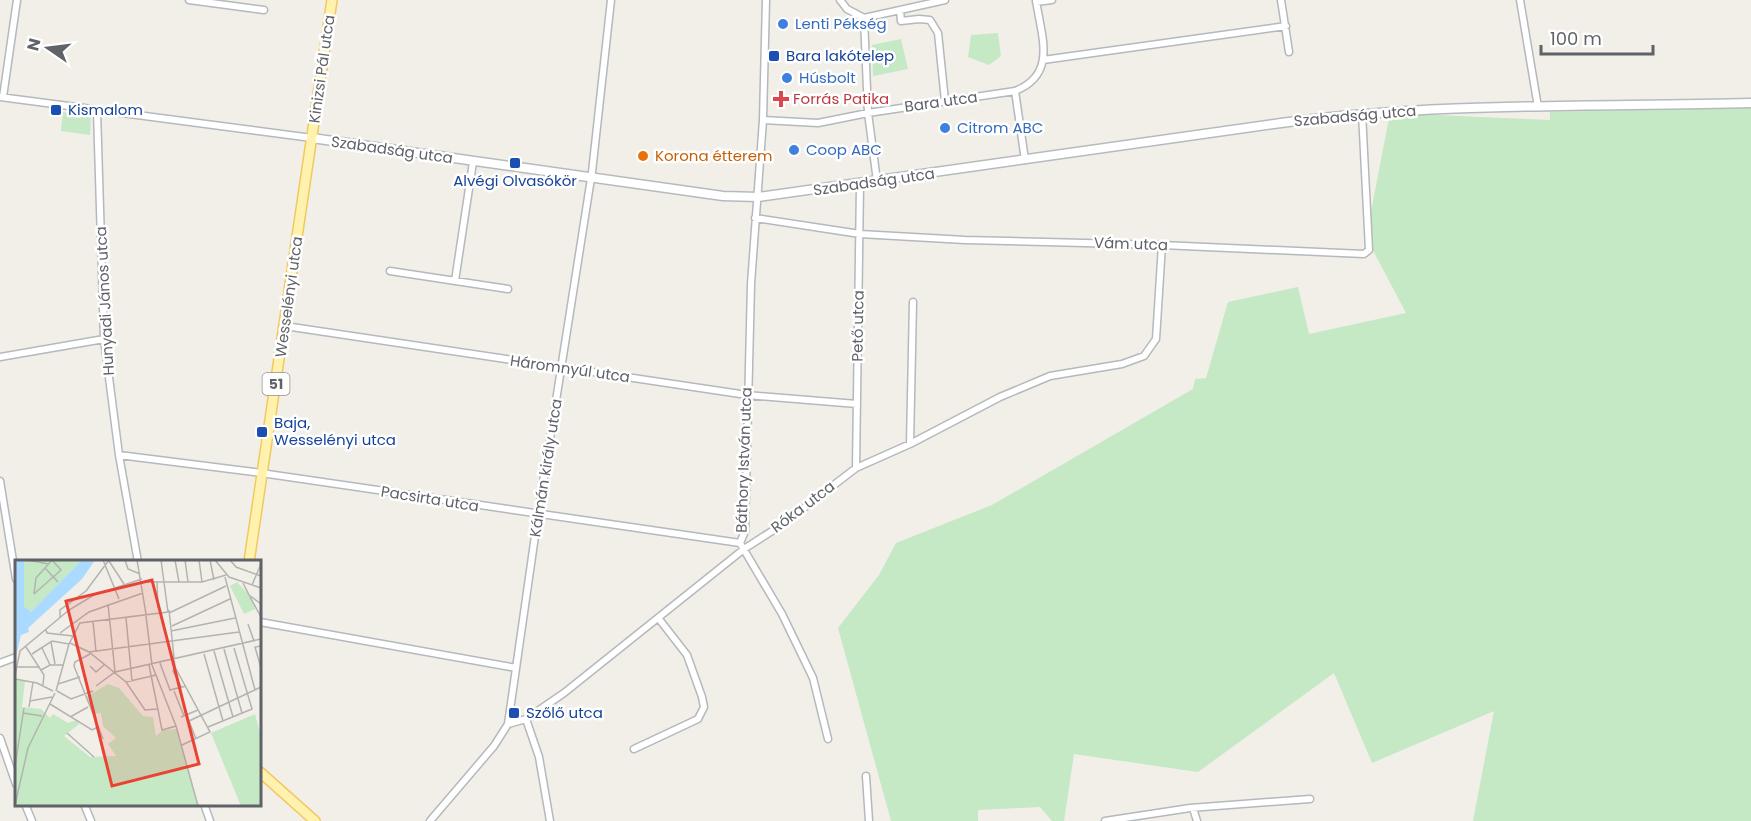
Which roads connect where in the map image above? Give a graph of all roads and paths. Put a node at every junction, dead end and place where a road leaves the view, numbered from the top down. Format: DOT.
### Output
graph roads {
  1 [pos="17,0"];
  2 [pos="189,0"];
  3 [pos="332,0"];
  4 [pos="611,0"];
  5 [pos="766,0"];
  6 [pos="840,0"];
  7 [pos="945,0"];
  8 [pos="1052,0"];
  9 [pos="1281,0"];
  10 [pos="1520,0"];
  11 [pos="1036,1"];
  12 [pos="264,10"];
  13 [pos="900,10"];
  14 [pos="864,18"];
  15 [pos="1286,26"];
  16 [pos="1289,52"];
  17 [pos="1043,60"];
  18 [pos="1015,91"];
  19 [pos="2,97"];
  20 [pos="945,101"];
  21 [pos="1747,103"];
  22 [pos="1538,107"];
  23 [pos="1751,109"];
  24 [pos="97,111"];
  25 [pos="868,112"];
  26 [pos="1362,113"];
  27 [pos="763,120"];
  28 [pos="312,138"];
  29 [pos="1025,160"];
  30 [pos="473,162"];
  31 [pos="590,177"];
  32 [pos="877,181"];
  33 [pos="860,183"];
  34 [pos="758,197"];
  35 [pos="755,218"];
  36 [pos="860,234"];
  37 [pos="1162,245"];
  38 [pos="390,271"];
  39 [pos="455,281"];
  40 [pos="508,289"];
  41 [pos="913,302"];
  42 [pos="285,326"];
  43 [pos="104,339"];
  44 [pos="0,357"];
  45 [pos="561,368"];
  46 [pos="747,395"];
  47 [pos="857,404"];
  48 [pos="910,444"];
  49 [pos="119,455"];
  50 [pos="856,468"];
  51 [pos="262,474"];
  52 [pos="0,481"];
  53 [pos="538,515"];
  54 [pos="740,543"];
  55 [pos="744,549"];
  56 [pos="138,560"];
  57 [pos="249,560"];
  58 [pos="15,573"];
  59 [pos="659,619"];
  60 [pos="261,622"];
  61 [pos="15,657"];
  62 [pos="0,663"];
  63 [pos="516,668"];
  64 [pos="526,719"];
  65 [pos="508,724"];
  66 [pos="0,738"];
  67 [pos="828,739"];
  68 [pos="634,749"];
  69 [pos="261,773"];
  70 [pos="866,776"];
  71 [pos="15,781"];
  72 [pos="1310,798"];
  73 [pos="26,806"];
  74 [pos="85,806"];
  75 [pos="205,806"];
  76 [pos="1193,808"];
  77 [pos="32,821"];
  78 [pos="91,821"];
  79 [pos="210,821"];
  80 [pos="315,821"];
  81 [pos="430,821"];
  82 [pos="550,821"];
  83 [pos="869,821"];
  84 [pos="1105,821"];
  85 [pos="1197,821"];
  1 -- 19 [label="street"];
  2 -- 12 [label="street"];
  3 -- 28 [label="main road, Kinizsi Pál utca / 51"];
  4 -- 31 [label="street, Kálmán király utca"];
  5 -- 27 [label="street, Báthory István utca"];
  6 -- 14 [label="street"];
  7 -- 13 [label="street"];
  8 -- 11 [label="street"];
  9 -- 15 [label="street"];
  10 -- 22 [label="street"];
  11 -- 17 [label="street"];
  13 -- 14 [label="street"];
  13 -- 20 [label="street"];
  14 -- 25 [label="street"];
  15 -- 16 [label="street"];
  15 -- 17 [label="street"];
  17 -- 18 [label="street, Bara utca"];
  18 -- 20 [label="street, Bara utca"];
  18 -- 29 [label="street"];
  19 -- 24 [label="street, Szabadság utca"];
  20 -- 25 [label="street, Bara utca"];
  21 -- 22 [label="main road, Szabadság utca"];
  21 -- 23 [label="street"];
  22 -- 26 [label="main road, Szabadság utca"];
  24 -- 28 [label="street, Szabadság utca"];
  24 -- 43 [label="street, Hunyadi János utca"];
  25 -- 27 [label="street, Bara utca"];
  25 -- 32 [label="street"];
  26 -- 29 [label="main road, Szabadság utca"];
  26 -- 37 [label="street, Vám utca"];
  27 -- 34 [label="street, Báthory István utca"];
  28 -- 30 [label="main road, Szabadság utca"];
  28 -- 42 [label="main road, Wesselényi utca / 51"];
  29 -- 32 [label="main road, Szabadság utca"];
  30 -- 31 [label="main road, Szabadság utca"];
  30 -- 39 [label="street"];
  31 -- 34 [label="main road, Szabadság utca"];
  31 -- 45 [label="street, Kálmán király utca"];
  32 -- 33 [label="main road, Szabadság utca"];
  33 -- 34 [label="main road, Szabadság utca"];
  33 -- 36 [label="street, Pető utca"];
  34 -- 35 [label="street, Báthory István utca"];
  35 -- 36 [label="street, Vám utca"];
  35 -- 46 [label="street, Báthory István utca"];
  36 -- 37 [label="street, Vám utca"];
  36 -- 47 [label="street, Pető utca"];
  37 -- 48 [label="street, Róka utca"];
  38 -- 39 [label="street"];
  39 -- 40 [label="street"];
  41 -- 48 [label="street"];
  42 -- 45 [label="street, Háromnyúl utca"];
  42 -- 51 [label="main road, Wesselényi utca / 51"];
  43 -- 44 [label="street"];
  43 -- 49 [label="street, Hunyadi János utca"];
  45 -- 46 [label="street, Háromnyúl utca"];
  45 -- 53 [label="street, Kálmán király utca"];
  46 -- 47 [label="street, Háromnyúl utca"];
  46 -- 54 [label="street, Báthory István utca"];
  47 -- 50 [label="street, Pető utca"];
  48 -- 50 [label="street, Róka utca"];
  49 -- 51 [label="street, Pacsirta utca"];
  49 -- 56 [label="street, Hunyadi János utca"];
  50 -- 55 [label="street, Róka utca"];
  51 -- 53 [label="street, Pacsirta utca"];
  51 -- 57 [label="main road, Wesselényi utca / 51"];
  52 -- 58 [label="street"];
  53 -- 54 [label="street, Pacsirta utca"];
  53 -- 63 [label="street, Kálmán király utca"];
  54 -- 55 [label="street, Báthory István utca"];
  55 -- 59 [label="street, Róka utca"];
  55 -- 67 [label="street, Báthory István utca"];
  59 -- 64 [label="street, Róka utca"];
  59 -- 68 [label="street"];
  60 -- 63 [label="street"];
  61 -- 62 [label="street"];
  63 -- 65 [label="street, Kálmán király utca"];
  64 -- 65 [label="street, Róka utca"];
  64 -- 82 [label="street"];
  65 -- 81 [label="street"];
  66 -- 71 [label="street"];
  69 -- 80 [label="main road"];
  70 -- 83 [label="street"];
  72 -- 76 [label="street"];
  73 -- 77 [label="street"];
  74 -- 78 [label="street"];
  75 -- 79 [label="street"];
  76 -- 84 [label="street"];
  76 -- 85 [label="street"];
}
